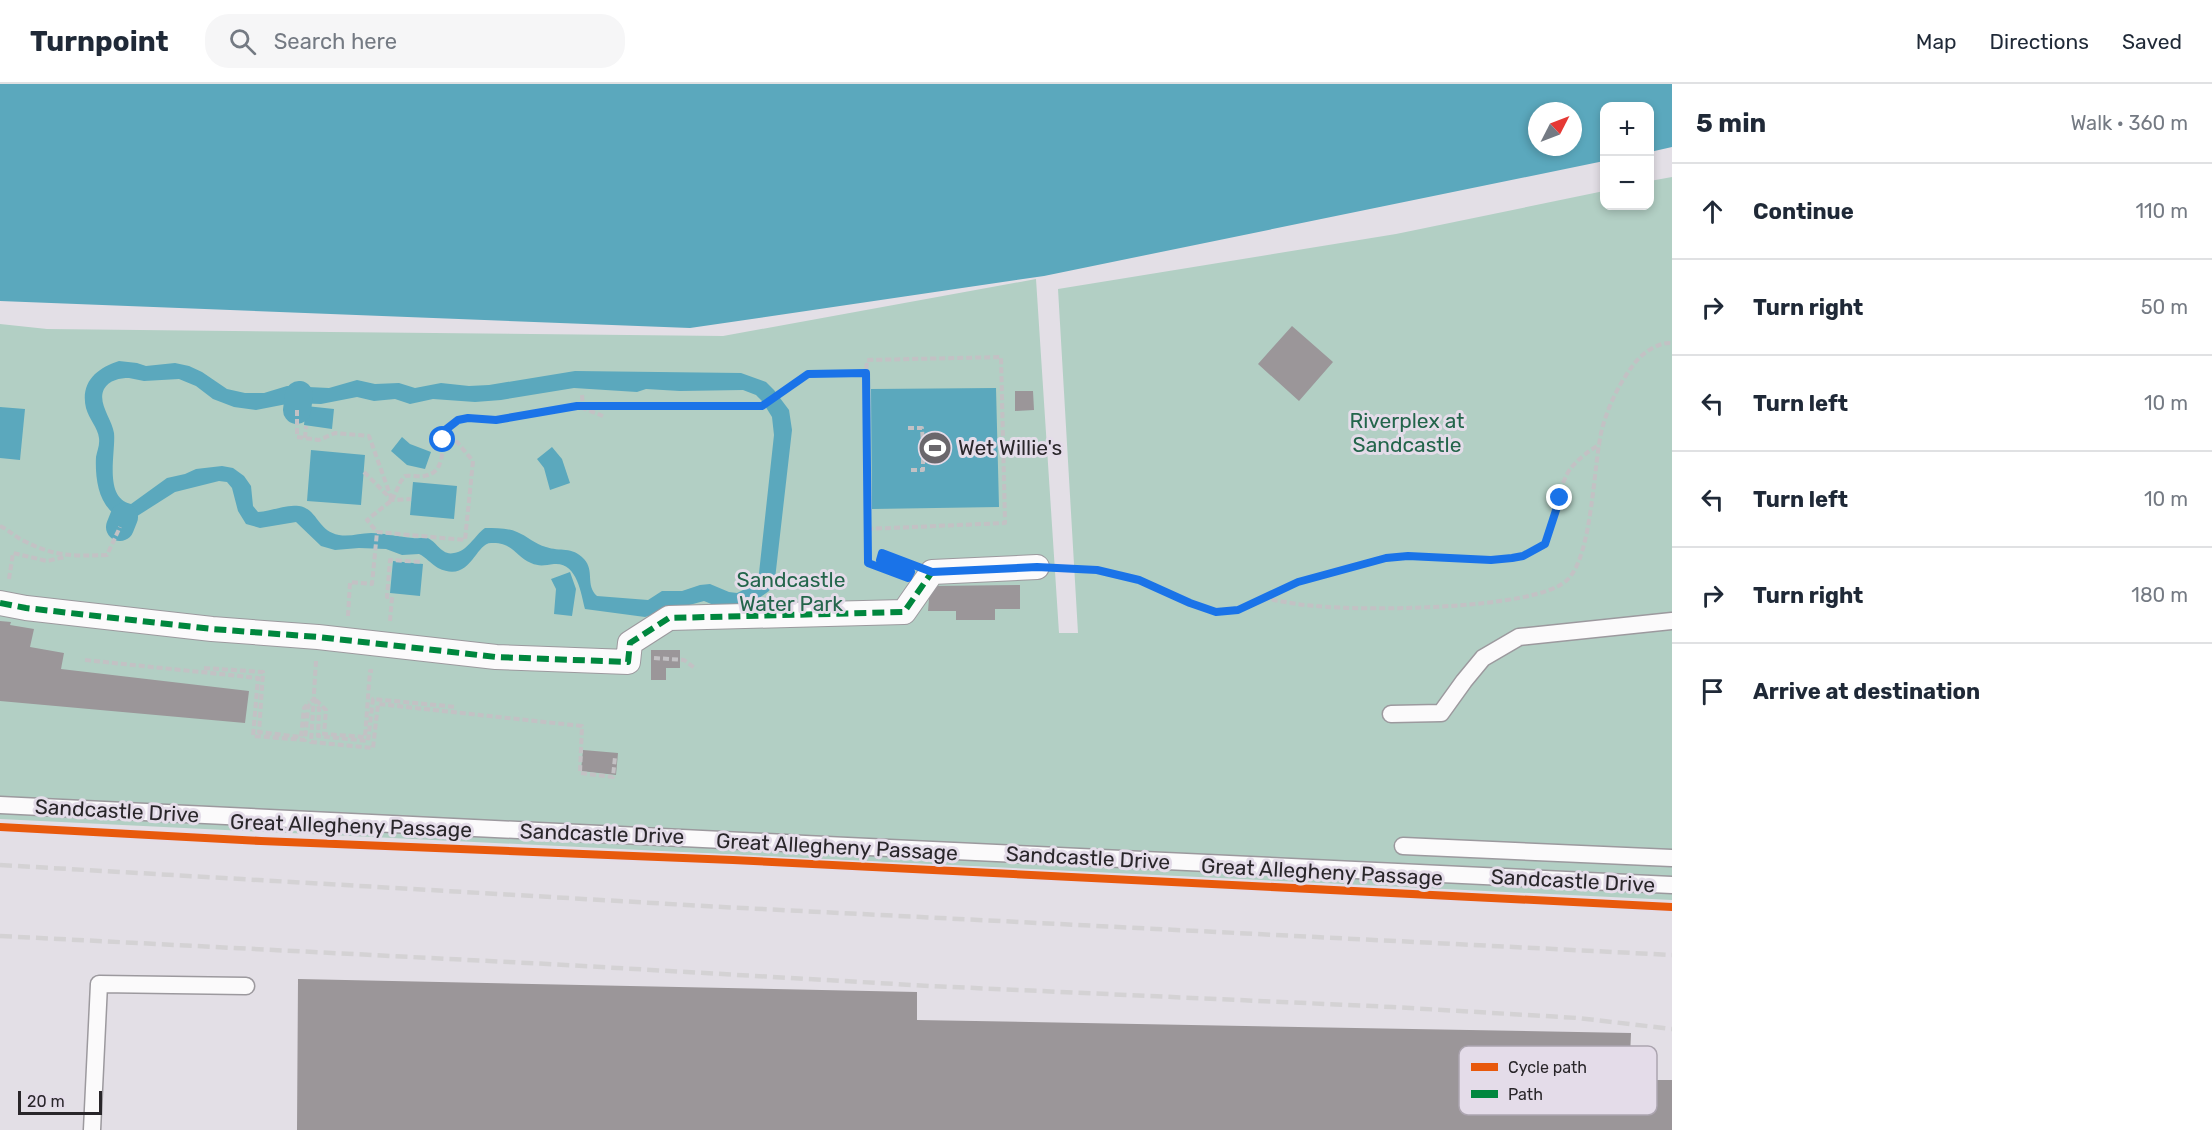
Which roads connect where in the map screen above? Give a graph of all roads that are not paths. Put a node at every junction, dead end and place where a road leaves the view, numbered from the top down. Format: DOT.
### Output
graph roads {
  1 [pos="1037,567"];
  2 [pos="0,603"];
  3 [pos="1672,621"];
  4 [pos="1391,714"];
  5 [pos="0,805"];
  6 [pos="1403,846"];
  7 [pos="1672,858"];
  8 [pos="1672,885"];
  9 [pos="246,986"];
  10 [pos="92,1130"];
  1 -- 2 [label="street"];
  3 -- 4 [label="lane"];
  5 -- 8 [label="lane, Sandcastle Drive"];
  6 -- 7 [label="lane"];
  9 -- 10 [label="lane"];
}
